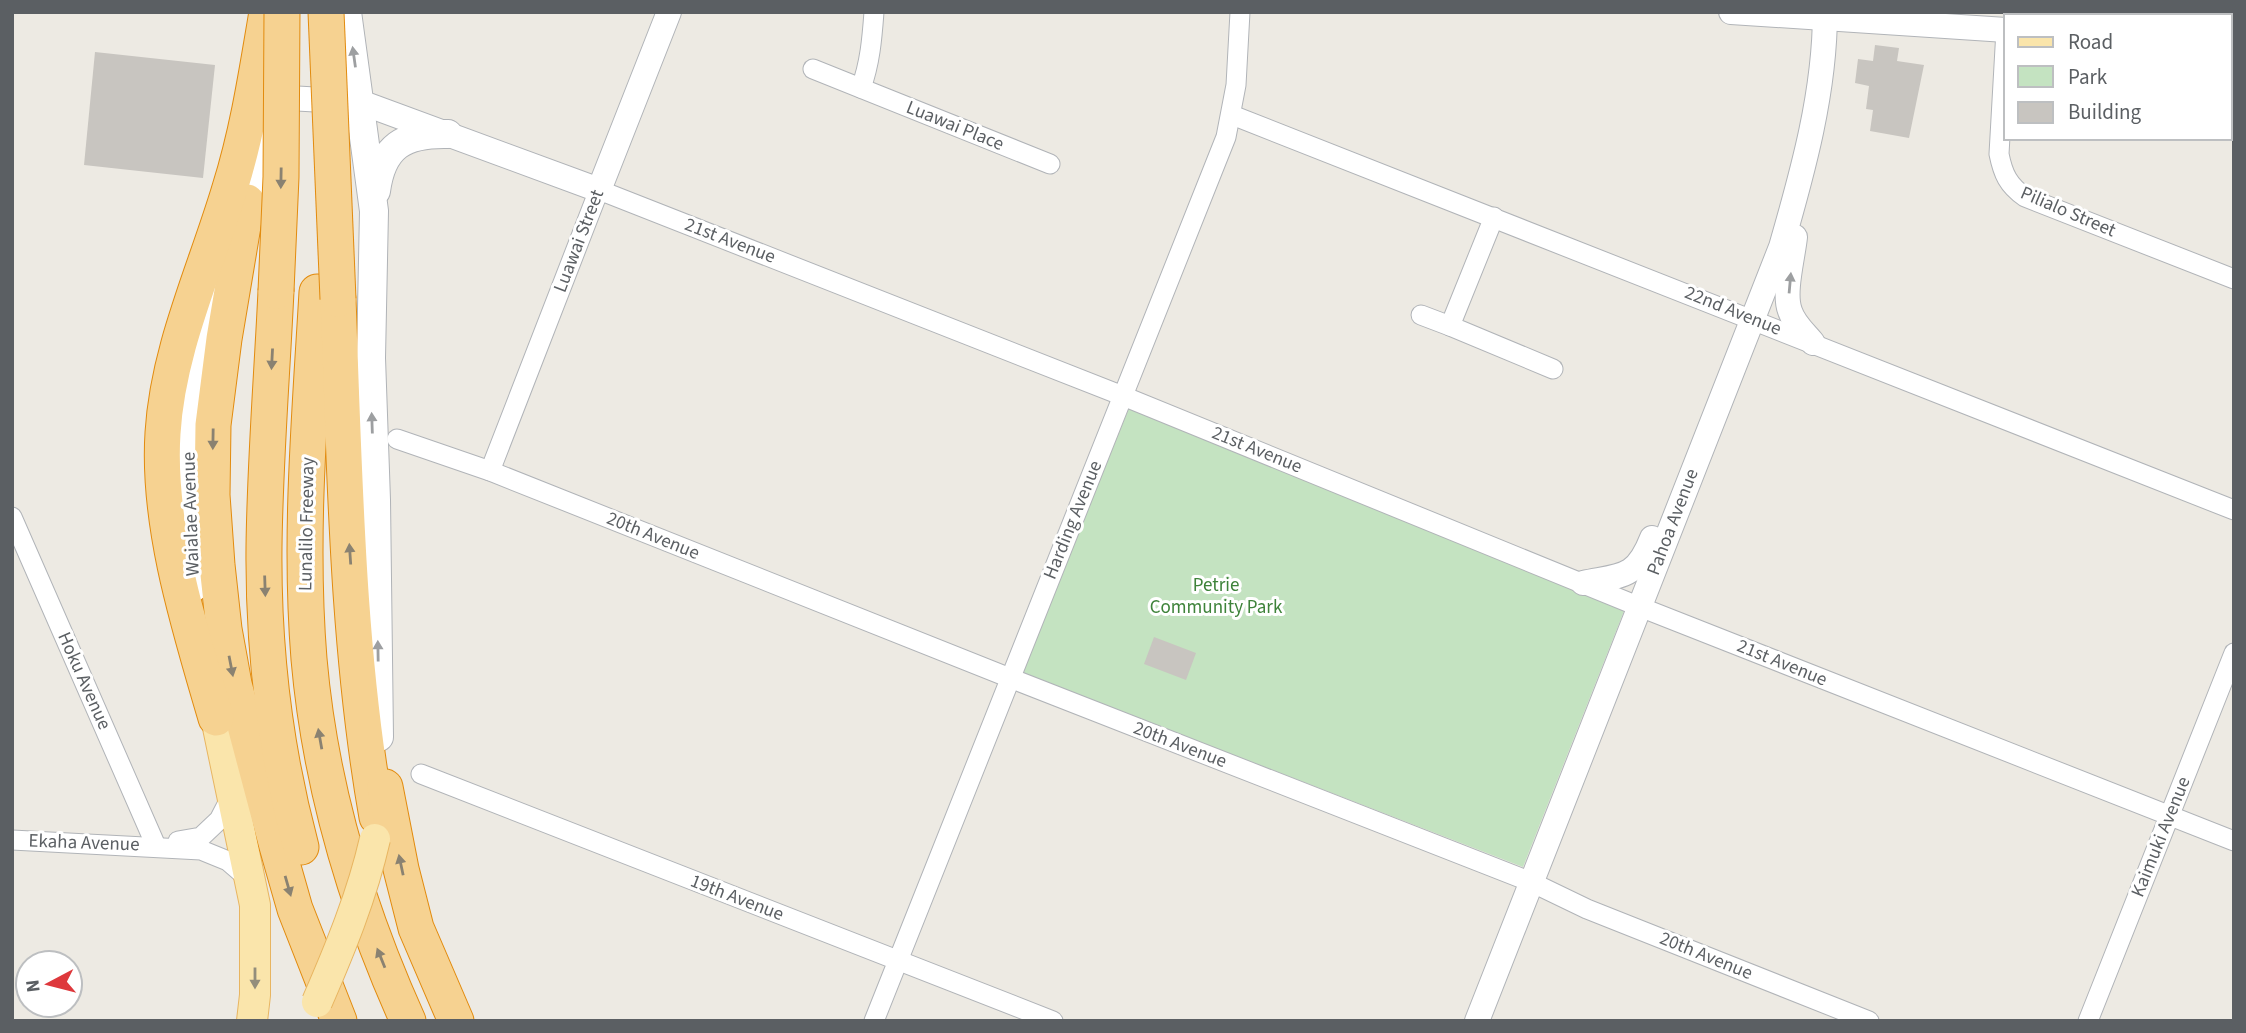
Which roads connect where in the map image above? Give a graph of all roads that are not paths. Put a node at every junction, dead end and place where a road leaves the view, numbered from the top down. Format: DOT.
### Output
graph roads {
  1 [pos="269,12"];
  2 [pos="282,12"];
  3 [pos="325,12"];
  4 [pos="347,12"];
  5 [pos="669,12"];
  6 [pos="874,12"];
  7 [pos="1240,12"];
  8 [pos="1731,12"];
  9 [pos="1825,15"];
  10 [pos="2004,30"];
  11 [pos="2004,65"];
  12 [pos="813,69"];
  13 [pos="861,88"];
  14 [pos="270,97"];
  15 [pos="360,102"];
  16 [pos="1231,115"];
  17 [pos="448,134"];
  18 [pos="1050,163"];
  19 [pos="1804,168"];
  20 [pos="599,190"];
  21 [pos="247,202"];
  22 [pos="374,211"];
  23 [pos="1494,217"];
  24 [pos="2234,279"];
  25 [pos="327,296"];
  26 [pos="1422,314"];
  27 [pos="1751,318"];
  28 [pos="1450,327"];
  29 [pos="1813,343"];
  30 [pos="1553,369"];
  31 [pos="1123,396"];
  32 [pos="397,439"];
  33 [pos="489,471"];
  34 [pos="1692,473"];
  35 [pos="2234,509"];
  36 [pos="12,517"];
  37 [pos="1583,583"];
  38 [pos="1640,607"];
  39 [pos="2234,653"];
  40 [pos="1010,678"];
  41 [pos="216,718"];
  42 [pos="379,756"];
  43 [pos="421,774"];
  44 [pos="233,792"];
  45 [pos="2169,816"];
  46 [pos="376,828"];
  47 [pos="12,840"];
  48 [pos="2234,841"];
  49 [pos="156,846"];
  50 [pos="251,881"];
  51 [pos="1531,882"];
  52 [pos="897,961"];
  53 [pos="322,1015"];
  54 [pos="252,1021"];
  55 [pos="363,1021"];
  56 [pos="408,1021"];
  57 [pos="456,1021"];
  58 [pos="874,1021"];
  59 [pos="1054,1021"];
  60 [pos="1477,1021"];
  61 [pos="1869,1021"];
  62 [pos="2088,1021"];
  1 -- 14 [label="main road, Waialae Avenue"];
  1 -- 41 [label="highway"];
  2 -- 55 [label="highway, one-way, bridge"];
  3 -- 25 [label="highway, Lunalilo Freeway, bridge"];
  15 -- 4 [label="main road, one-way"];
  5 -- 20 [label="street, Luawai Street"];
  6 -- 13 [label="street"];
  7 -- 16 [label="street, Harding Avenue"];
  8 -- 9 [label="street"];
  9 -- 10 [label="street"];
  9 -- 19 [label="street, Pahoa Avenue"];
  11 -- 24 [label="street, Pilialo Street"];
  12 -- 13 [label="street, Luawai Place"];
  13 -- 18 [label="street, Luawai Place"];
  14 -- 15 [label="street, 21st Avenue"];
  14 -- 21 [label="main road, Waialae Avenue"];
  15 -- 17 [label="street, 21st Avenue"];
  15 -- 22 [label="main road"];
  16 -- 23 [label="street, 22nd Avenue"];
  16 -- 31 [label="street, Harding Avenue"];
  17 -- 20 [label="street, 21st Avenue"];
  17 -- 22 [label="main road"];
  19 -- 27 [label="street, Pahoa Avenue"];
  29 -- 19 [label="street, one-way"];
  20 -- 31 [label="street, 21st Avenue"];
  20 -- 33 [label="street, Luawai Street"];
  21 -- 41 [label="main road, Waialae Avenue"];
  21 -- 53 [label="highway, one-way"];
  42 -- 22 [label="main road, one-way"];
  23 -- 27 [label="street, 22nd Avenue"];
  23 -- 28 [label="street"];
  46 -- 25 [label="highway, one-way"];
  56 -- 25 [label="highway, Lunalilo Freeway, one-way"];
  26 -- 28 [label="street"];
  27 -- 29 [label="street, 22nd Avenue"];
  27 -- 34 [label="street, Pahoa Avenue"];
  28 -- 30 [label="street"];
  29 -- 35 [label="street, 22nd Avenue"];
  31 -- 37 [label="street, 21st Avenue"];
  31 -- 40 [label="street, Harding Avenue"];
  32 -- 33 [label="street, 20th Avenue"];
  33 -- 40 [label="street, 20th Avenue"];
  34 -- 37 [label="street"];
  34 -- 38 [label="street, Pahoa Avenue"];
  36 -- 49 [label="street, Hoku Avenue"];
  37 -- 38 [label="street, 21st Avenue"];
  38 -- 45 [label="street, 21st Avenue"];
  38 -- 51 [label="street, Pahoa Avenue"];
  39 -- 45 [label="street, Kaimuki Avenue"];
  40 -- 51 [label="street, 20th Avenue"];
  40 -- 52 [label="street, Harding Avenue"];
  41 -- 44 [label="main road, Waialae Avenue"];
  42 -- 46 [label="main road"];
  57 -- 42 [label="highway, one-way"];
  43 -- 52 [label="street, 19th Avenue"];
  44 -- 49 [label="street, Ekaha Avenue"];
  44 -- 50 [label="main road, Waialae Avenue"];
  45 -- 48 [label="street, 21st Avenue"];
  45 -- 62 [label="street, Kaimuki Avenue"];
  46 -- 53 [label="main road, bridge"];
  47 -- 49 [label="street, Ekaha Avenue"];
  49 -- 50 [label="street, Ekaha Avenue"];
  50 -- 54 [label="main road, Waialae Avenue, one-way"];
  51 -- 60 [label="street, Pahoa Avenue"];
  51 -- 61 [label="street, 20th Avenue"];
  52 -- 58 [label="street, Harding Avenue"];
  52 -- 59 [label="street, 19th Avenue"];
}
